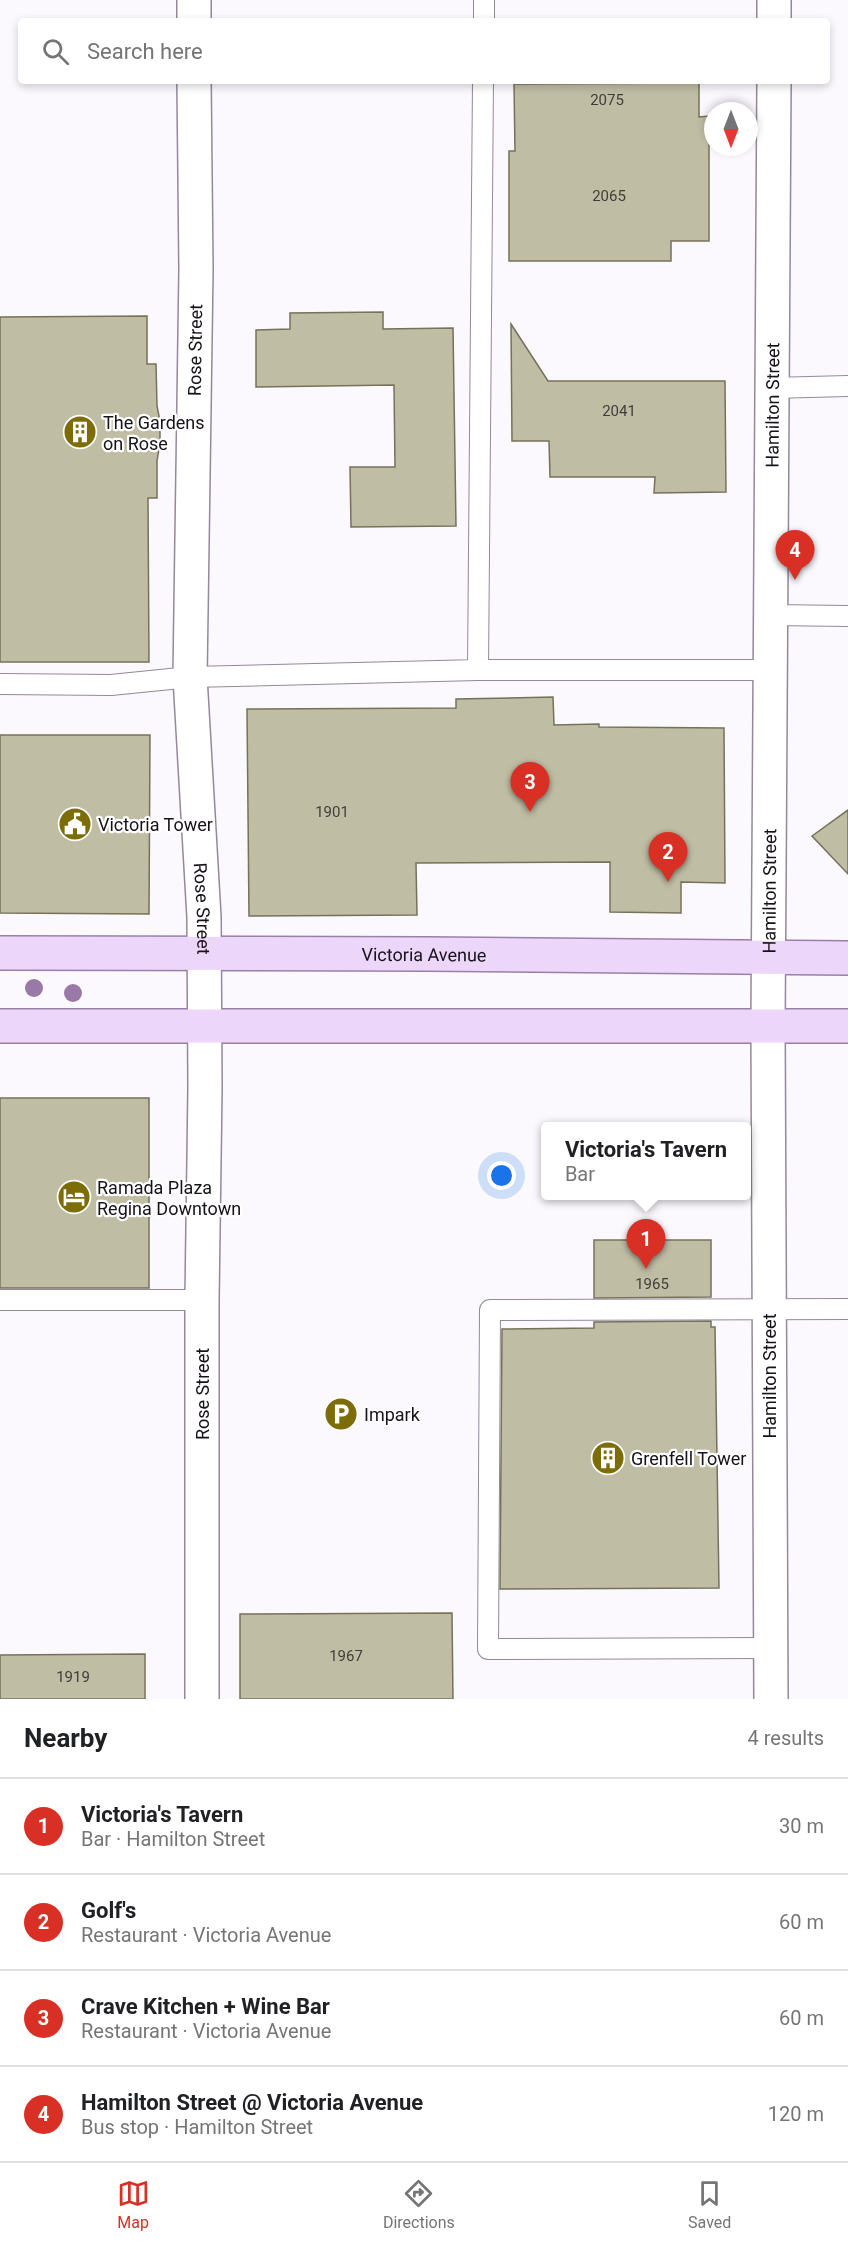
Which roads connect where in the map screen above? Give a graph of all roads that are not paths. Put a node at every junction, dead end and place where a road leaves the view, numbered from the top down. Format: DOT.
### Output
graph roads {
  1 [pos="194,0"];
  2 [pos="484,0"];
  3 [pos="774,0"];
  4 [pos="194,18"];
  5 [pos="484,18"];
  6 [pos="774,18"];
  7 [pos="194,84"];
  8 [pos="483,84"];
  9 [pos="774,84"];
  10 [pos="848,386"];
  11 [pos="771,388"];
  12 [pos="770,615"];
  13 [pos="848,616"];
  14 [pos="478,670"];
  15 [pos="769,670"];
  16 [pos="190,677"];
  17 [pos="0,684"];
  18 [pos="0,953"];
  19 [pos="204,954"];
  20 [pos="768,958"];
  21 [pos="848,958"];
  22 [pos="0,1026"];
  23 [pos="204,1026"];
  24 [pos="768,1026"];
  25 [pos="848,1026"];
  26 [pos="0,1300"];
  27 [pos="202,1300"];
  28 [pos="769,1309"];
  29 [pos="848,1309"];
  30 [pos="771,1648"];
  31 [pos="202,1699"];
  32 [pos="771,1699"];
  1 -- 4 [label="street"];
  2 -- 5 [label="lane"];
  3 -- 6 [label="street"];
  7 -- 16 [label="street, Rose Street"];
  8 -- 14 [label="lane"];
  9 -- 11 [label="street, Hamilton Street"];
  10 -- 11 [label="lane"];
  11 -- 12 [label="street, Hamilton Street"];
  12 -- 13 [label="lane"];
  12 -- 15 [label="street, Hamilton Street"];
  14 -- 15 [label="lane"];
  14 -- 16 [label="lane"];
  15 -- 20 [label="street, Hamilton Street"];
  16 -- 17 [label="lane"];
  16 -- 19 [label="street, Rose Street"];
  18 -- 19 [label="main road, Victoria Avenue"];
  19 -- 20 [label="main road, Victoria Avenue"];
  19 -- 23 [label="street, Rose Street"];
  20 -- 21 [label="main road, Victoria Avenue"];
  20 -- 24 [label="street, Hamilton Street"];
  22 -- 23 [label="main road"];
  23 -- 24 [label="main road"];
  23 -- 27 [label="street, Rose Street"];
  24 -- 25 [label="main road"];
  24 -- 28 [label="street, Hamilton Street"];
  26 -- 27 [label="lane"];
  27 -- 31 [label="street, Rose Street"];
  28 -- 29 [label="lane"];
  28 -- 30 [label="street, Hamilton Street"];
  28 -- 30 [label="lane"];
  30 -- 32 [label="street, Hamilton Street"];
}
